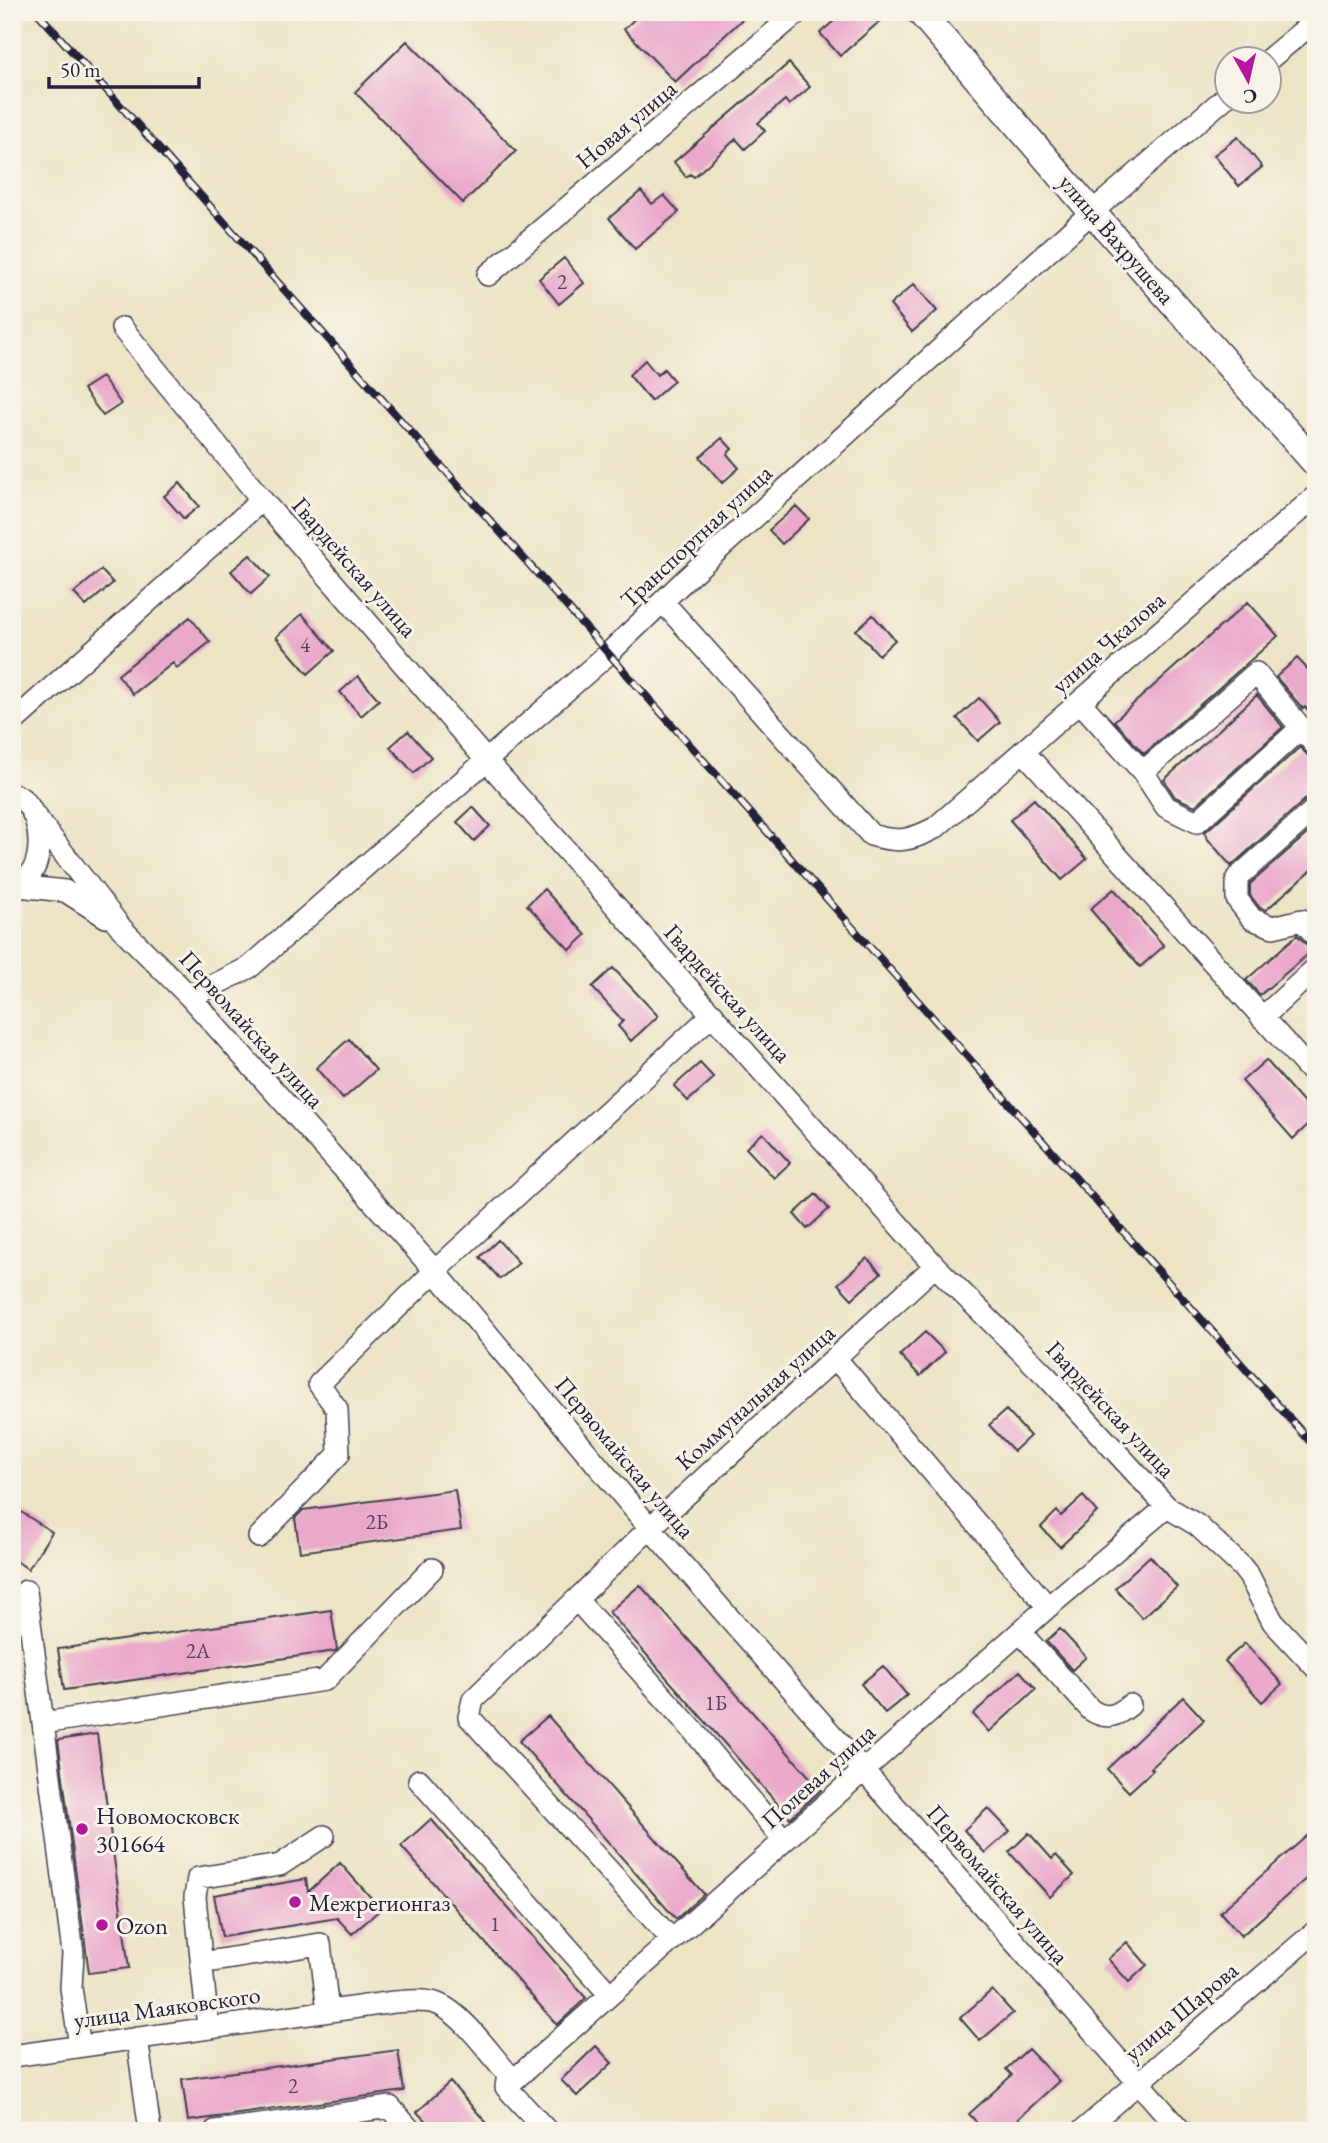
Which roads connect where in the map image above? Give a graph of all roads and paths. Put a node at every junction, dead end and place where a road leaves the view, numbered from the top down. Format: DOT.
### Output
graph roads {
  1 [pos="798,12"];
  2 [pos="920,12"];
  3 [pos="1316,20"];
  4 [pos="1282,49"];
  5 [pos="1212,110"];
  6 [pos="1092,212"];
  7 [pos="488,275"];
  8 [pos="122,328"];
  9 [pos="1316,464"];
  10 [pos="1316,495"];
  11 [pos="262,500"];
  12 [pos="663,602"];
  13 [pos="1080,702"];
  14 [pos="12,723"];
  15 [pos="1301,728"];
  16 [pos="1316,746"];
  17 [pos="1023,751"];
  18 [pos="486,760"];
  19 [pos="1143,772"];
  20 [pos="14,793"];
  21 [pos="1316,808"];
  22 [pos="34,814"];
  23 [pos="15,886"];
  24 [pos="122,929"];
  25 [pos="1316,936"];
  26 [pos="1316,968"];
  27 [pos="190,998"];
  28 [pos="713,1014"];
  29 [pos="1262,1018"];
  30 [pos="1316,1077"];
  31 [pos="935,1266"];
  32 [pos="435,1271"];
  33 [pos="836,1359"];
  34 [pos="1167,1507"];
  35 [pos="650,1528"];
  36 [pos="259,1537"];
  37 [pos="432,1569"];
  38 [pos="26,1591"];
  39 [pos="577,1600"];
  40 [pos="1048,1607"];
  41 [pos="1020,1632"];
  42 [pos="1316,1668"];
  43 [pos="1130,1705"];
  44 [pos="43,1723"];
  45 [pos="863,1771"];
  46 [pos="419,1780"];
  47 [pos="324,1836"];
  48 [pos="785,1840"];
  49 [pos="1316,1931"];
  50 [pos="672,1940"];
  51 [pos="201,1963"];
  52 [pos="610,1995"];
  53 [pos="328,2011"];
  54 [pos="208,2028"];
  55 [pos="137,2038"];
  56 [pos="80,2046"];
  57 [pos="12,2056"];
  58 [pos="1138,2082"];
  59 [pos="506,2087"];
  60 [pos="150,2131"];
  61 [pos="215,2131"];
  62 [pos="411,2131"];
  63 [pos="547,2131"];
  64 [pos="1082,2131"];
  65 [pos="1181,2131"];
  1 -- 7 [label="street, Новая улица"];
  2 -- 6 [label="main road, улица Вахрушева"];
  3 -- 4 [label="street"];
  5 -- 6 [label="street, Транспортная улица"];
  6 -- 9 [label="main road, улица Вахрушева"];
  6 -- 12 [label="street, Транспортная улица"];
  8 -- 11 [label="street, Гвардейская улица"];
  10 -- 13 [label="street, улица Чкалова"];
  11 -- 14 [label="street"];
  11 -- 18 [label="street, Гвардейская улица"];
  12 -- 17 [label="street, улица Чкалова"];
  12 -- 18 [label="street, Транспортная улица"];
  13 -- 17 [label="street, улица Чкалова"];
  13 -- 19 [label="street"];
  15 -- 16 [label="street"];
  15 -- 19 [label="street"];
  15 -- 19 [label="street"];
  17 -- 29 [label="street"];
  18 -- 27 [label="street, Транспортная улица"];
  18 -- 28 [label="street, Гвардейская улица"];
  20 -- 22 [label="street, Первомайская улица"];
  21 -- 25 [label="street"];
  22 -- 23 [label="street"];
  22 -- 24 [label="street, Первомайская улица"];
  23 -- 24 [label="street"];
  24 -- 27 [label="street, Первомайская улица"];
  26 -- 29 [label="street"];
  27 -- 32 [label="street, Первомайская улица"];
  28 -- 31 [label="street, Гвардейская улица"];
  28 -- 32 [label="street"];
  29 -- 30 [label="street"];
  31 -- 33 [label="street, Коммунальная улица"];
  31 -- 34 [label="street, Гвардейская улица"];
  32 -- 35 [label="street, Первомайская улица"];
  32 -- 36 [label="street"];
  33 -- 35 [label="street, Коммунальная улица"];
  33 -- 40 [label="street"];
  34 -- 40 [label="street, Полевая улица"];
  34 -- 42 [label="street, Гвардейская улица"];
  35 -- 39 [label="street, Коммунальная улица"];
  35 -- 45 [label="street, Первомайская улица"];
  37 -- 44 [label="street"];
  38 -- 44 [label="street"];
  39 -- 48 [label="street"];
  39 -- 50 [label="street, Коммунальная улица"];
  40 -- 41 [label="street, Полевая улица"];
  41 -- 43 [label="street"];
  41 -- 45 [label="street, Полевая улица"];
  44 -- 56 [label="street"];
  45 -- 48 [label="street, Полевая улица"];
  45 -- 58 [label="street, Первомайская улица"];
  46 -- 52 [label="street"];
  47 -- 51 [label="street"];
  48 -- 50 [label="street, Полевая улица"];
  49 -- 58 [label="street, улица Шарова"];
  50 -- 52 [label="street, Полевая улица"];
  51 -- 53 [label="street"];
  51 -- 54 [label="street"];
  52 -- 59 [label="street, Полевая улица"];
  53 -- 54 [label="street, улица Маяковского"];
  53 -- 59 [label="street, улица Маяковского"];
  54 -- 55 [label="street, улица Маяковского"];
  55 -- 56 [label="street, улица Маяковского"];
  55 -- 60 [label="street"];
  56 -- 57 [label="street, улица Маяковского"];
  58 -- 64 [label="street, улица Шарова"];
  58 -- 65 [label="street, Первомайская улица"];
  59 -- 63 [label="street"];
  61 -- 62 [label="street"];
}
